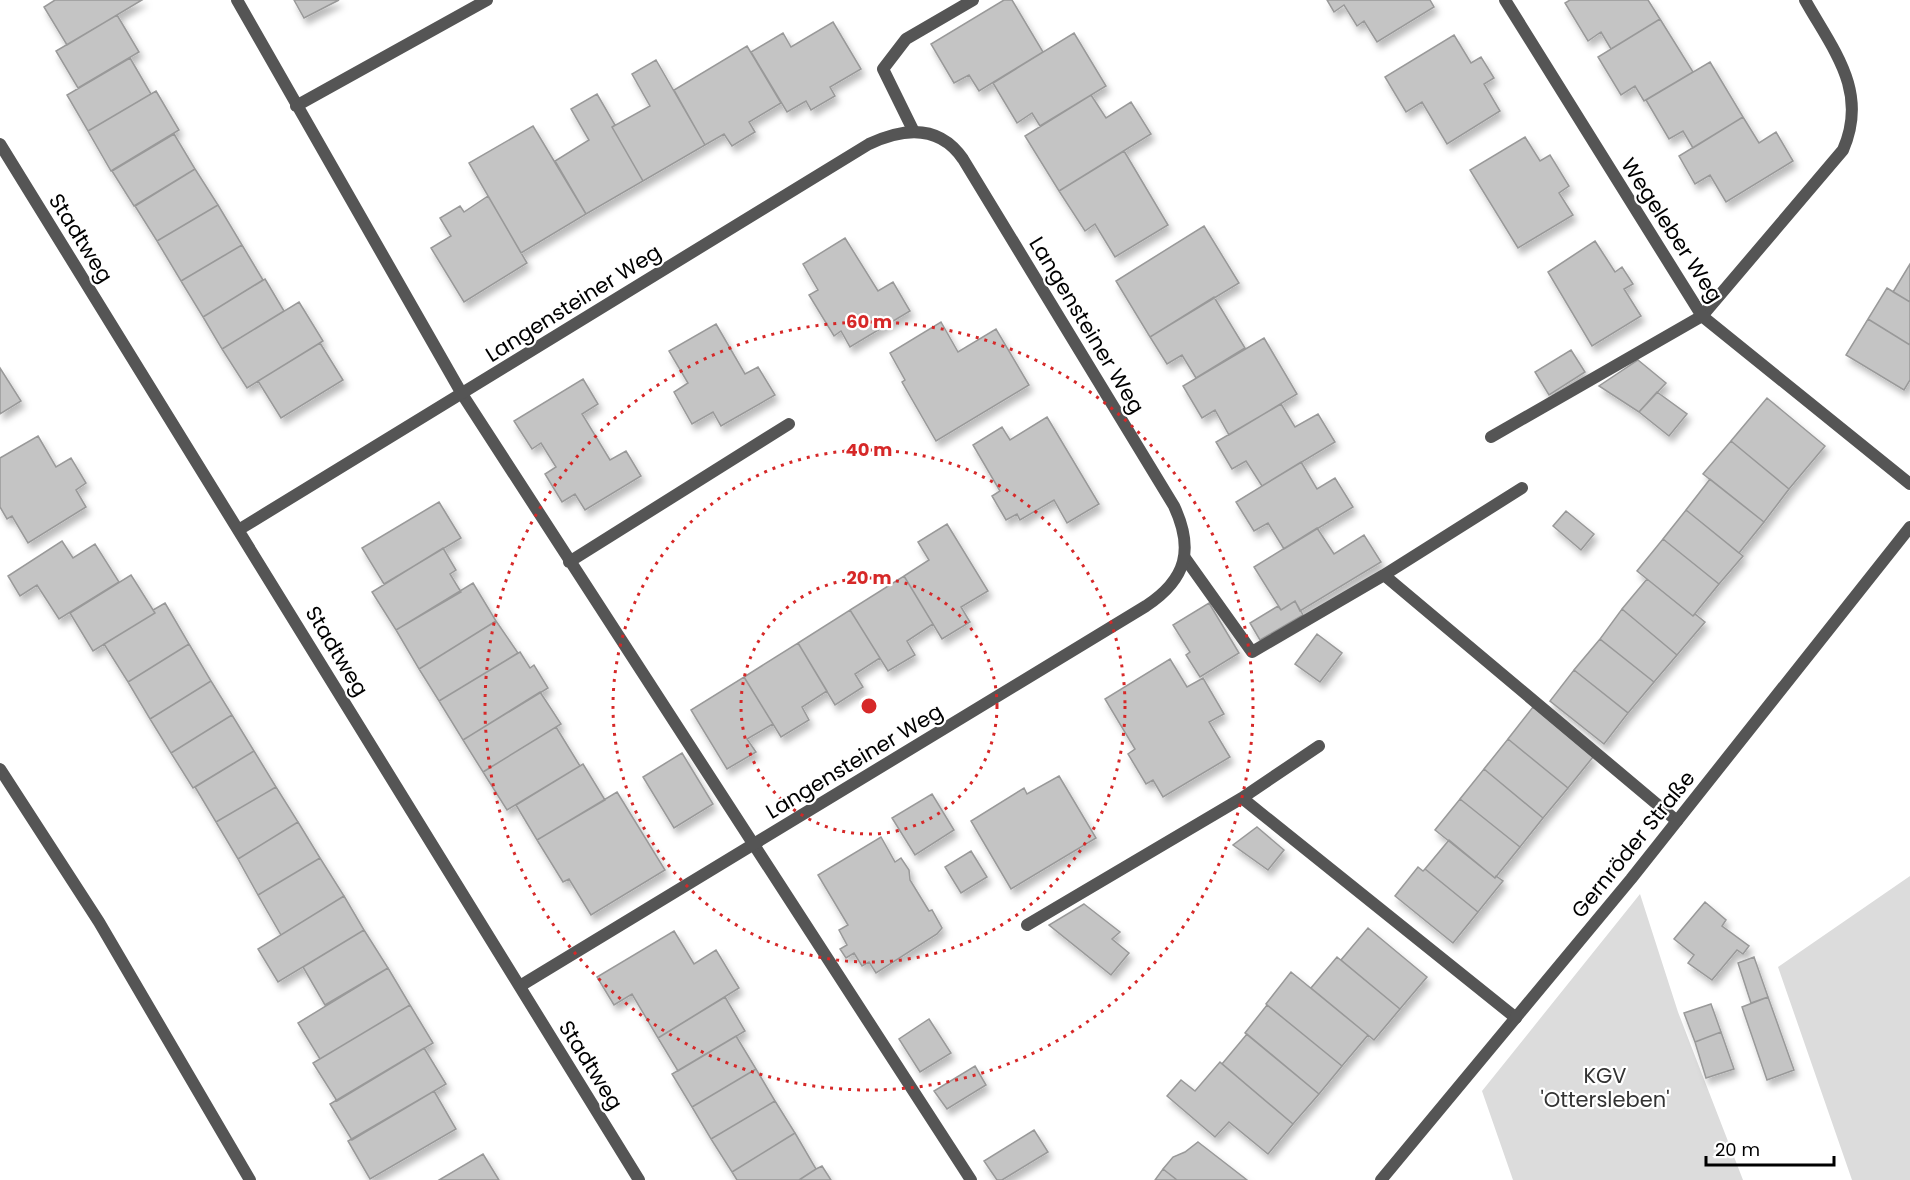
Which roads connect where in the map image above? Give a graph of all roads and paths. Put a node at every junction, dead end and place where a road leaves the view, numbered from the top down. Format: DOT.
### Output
graph roads {
  1 [pos="237,0"];
  2 [pos="487,0"];
  3 [pos="973,0"];
  4 [pos="1505,0"];
  5 [pos="1805,0"];
  6 [pos="296,106"];
  7 [pos="914,132"];
  8 [pos="0,144"];
  9 [pos="1702,316"];
  10 [pos="462,394"];
  11 [pos="789,424"];
  12 [pos="1491,438"];
  13 [pos="1910,484"];
  14 [pos="1522,488"];
  15 [pos="1910,527"];
  16 [pos="240,529"];
  17 [pos="1185,558"];
  18 [pos="569,562"];
  19 [pos="1384,575"];
  20 [pos="1319,746"];
  21 [pos="0,769"];
  22 [pos="1242,798"];
  23 [pos="1677,821"];
  24 [pos="753,846"];
  25 [pos="1027,925"];
  26 [pos="520,986"];
  27 [pos="1516,1018"];
  28 [pos="250,1180"];
  29 [pos="639,1180"];
  30 [pos="971,1180"];
  31 [pos="1381,1180"];
  1 -- 6 [label="street"];
  2 -- 6 [label="street"];
  3 -- 7 [label="street"];
  4 -- 9 [label="street, Wegeleber Weg"];
  5 -- 9 [label="street"];
  6 -- 10 [label="street"];
  7 -- 10 [label="street, Langensteiner Weg"];
  7 -- 17 [label="street, Langensteiner Weg"];
  8 -- 16 [label="street, Stadtweg"];
  9 -- 12 [label="street"];
  9 -- 13 [label="street, Wegeleber Weg"];
  10 -- 16 [label="street, Langensteiner Weg"];
  10 -- 18 [label="street"];
  11 -- 18 [label="street"];
  14 -- 19 [label="street"];
  15 -- 23 [label="street, Gernröder Straße"];
  16 -- 26 [label="street, Stadtweg"];
  17 -- 19 [label="street"];
  17 -- 24 [label="street, Langensteiner Weg"];
  18 -- 24 [label="street"];
  19 -- 23 [label="street"];
  20 -- 22 [label="street"];
  21 -- 28 [label="street"];
  22 -- 25 [label="street"];
  22 -- 27 [label="street"];
  23 -- 27 [label="street, Gernröder Straße"];
  24 -- 26 [label="street, Langensteiner Weg"];
  24 -- 30 [label="street"];
  26 -- 29 [label="street, Stadtweg"];
  27 -- 31 [label="street, Gernröder Straße"];
}
